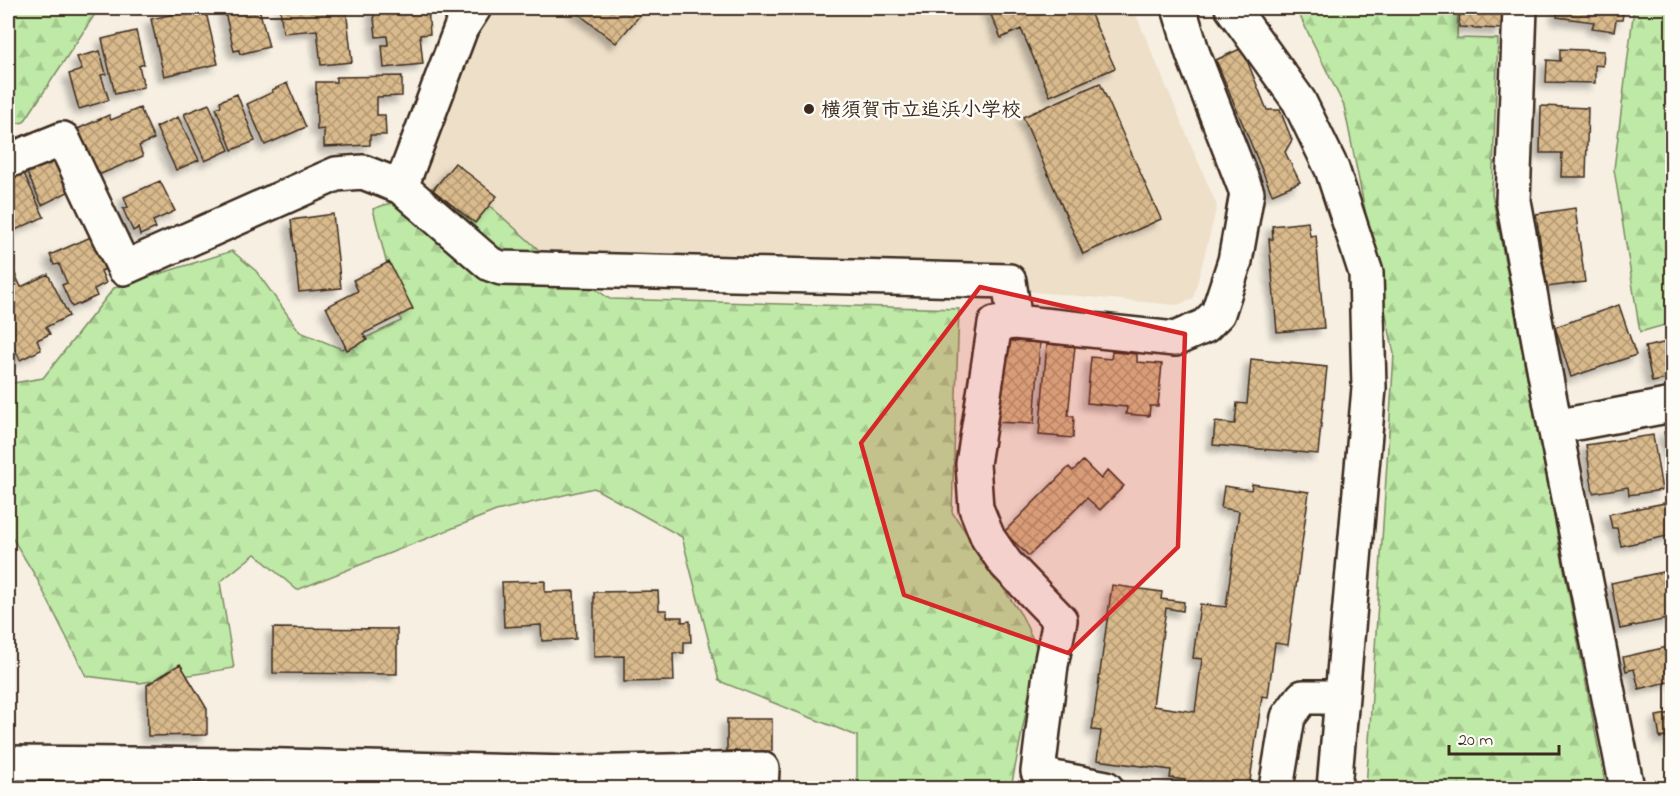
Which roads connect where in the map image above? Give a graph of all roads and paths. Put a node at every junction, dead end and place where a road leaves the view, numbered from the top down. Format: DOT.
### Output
graph roads {
  1 [pos="474,8"];
  2 [pos="1179,8"];
  3 [pos="1232,8"];
  4 [pos="1520,8"];
  5 [pos="8,161"];
  6 [pos="401,187"];
  7 [pos="1016,322"];
  8 [pos="1672,405"];
  9 [pos="1555,427"];
  10 [pos="1342,697"];
  11 [pos="8,763"];
  12 [pos="245,777"];
  13 [pos="570,781"];
  14 [pos="762,789"];
  15 [pos="1106,789"];
  16 [pos="1276,789"];
  17 [pos="1334,789"];
  18 [pos="1627,789"];
  1 -- 6 [label="street"];
  2 -- 7 [label="street"];
  3 -- 10 [label="street"];
  4 -- 9 [label="street"];
  5 -- 6 [label="street"];
  6 -- 7 [label="street"];
  7 -- 15 [label="street"];
  8 -- 9 [label="street"];
  9 -- 18 [label="street"];
  10 -- 16 [label="street"];
  10 -- 17 [label="street"];
  11 -- 12 [label="street"];
  12 -- 13 [label="street"];
  13 -- 14 [label="street"];
}
